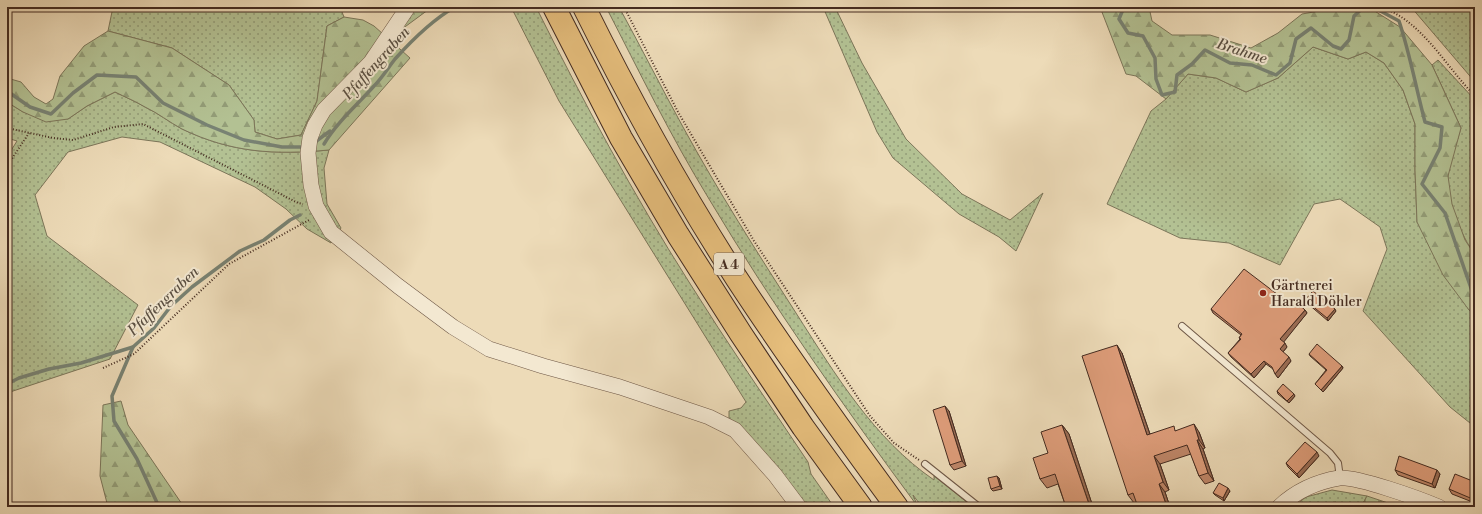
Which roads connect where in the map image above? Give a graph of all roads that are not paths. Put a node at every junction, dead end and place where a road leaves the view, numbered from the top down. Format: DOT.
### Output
graph roads {
  1 [pos="408,7"];
  2 [pos="554,7"];
  3 [pos="584,7"];
  4 [pos="1182,326"];
  5 [pos="925,464"];
  6 [pos="1340,478"];
  7 [pos="799,507"];
  8 [pos="860,507"];
  9 [pos="897,507"];
  10 [pos="979,507"];
  11 [pos="1279,507"];
  12 [pos="1439,507"];
  1 -- 7 [label="street"];
  2 -- 8 [label="highway, A 4"];
  3 -- 9 [label="highway, A 4"];
  4 -- 6 [label="lane"];
  5 -- 10 [label="lane"];
  6 -- 11 [label="street"];
  6 -- 12 [label="street"];
}
